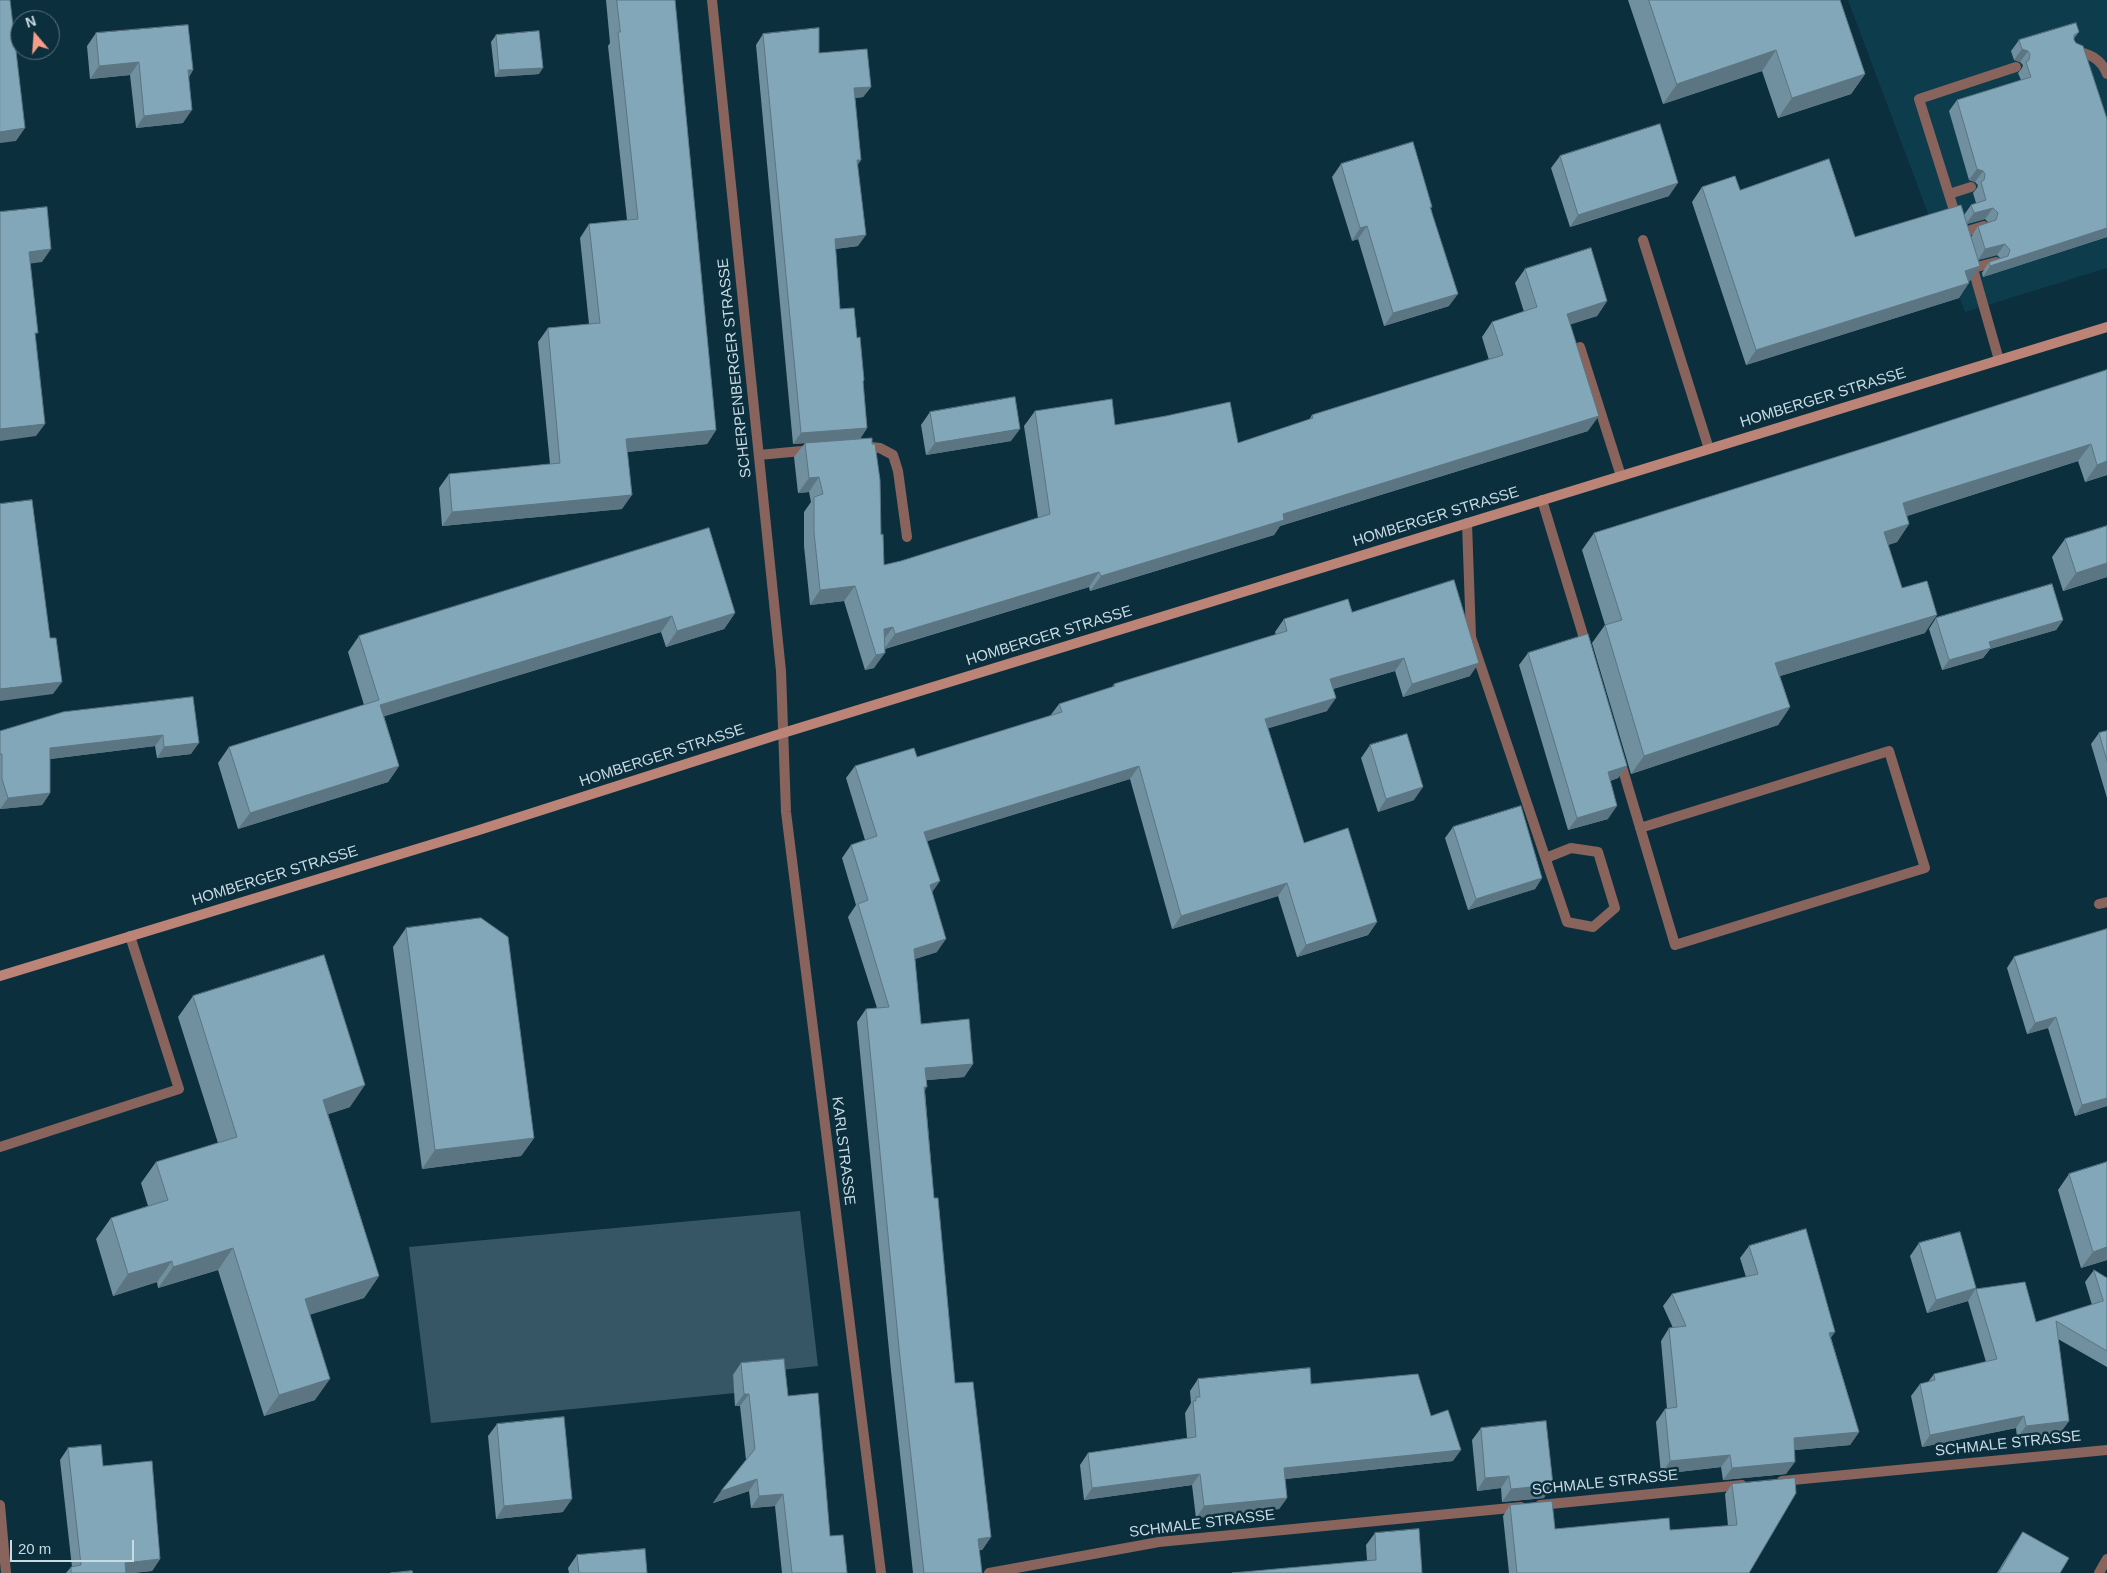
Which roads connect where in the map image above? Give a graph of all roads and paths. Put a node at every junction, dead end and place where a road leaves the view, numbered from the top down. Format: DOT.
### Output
graph roads {
  1 [pos="712,0"];
  2 [pos="2073,49"];
  3 [pos="2016,67"];
  4 [pos="2107,74"];
  5 [pos="1971,187"];
  6 [pos="1949,194"];
  7 [pos="1984,226"];
  8 [pos="1643,240"];
  9 [pos="1964,242"];
  10 [pos="1996,262"];
  11 [pos="1973,268"];
  12 [pos="2107,327"];
  13 [pos="1580,347"];
  14 [pos="1999,360"];
  15 [pos="854,446"];
  16 [pos="825,448"];
  17 [pos="1709,449"];
  18 [pos="759,455"];
  19 [pos="1620,476"];
  20 [pos="1542,500"];
  21 [pos="1467,523"];
  22 [pos="907,537"];
  23 [pos="1591,662"];
  24 [pos="783,733"];
  25 [pos="1618,754"];
  26 [pos="1640,828"];
  27 [pos="1546,858"];
  28 [pos="130,936"];
  29 [pos="0,976"];
  30 [pos="0,1147"];
  31 [pos="2107,1450"];
  32 [pos="1776,1482"];
  33 [pos="1756,1484"];
  34 [pos="0,1504"];
  35 [pos="2107,1559"];
  36 [pos="6,1573"];
  37 [pos="881,1573"];
  38 [pos="989,1573"];
  39 [pos="2099,1573"];
  1 -- 18 [label="street, SCHERPENBERGER STRASSE"];
  2 -- 4 [label="street"];
  3 -- 6 [label="street"];
  5 -- 6 [label="street"];
  6 -- 9 [label="street"];
  7 -- 9 [label="street"];
  8 -- 17 [label="street"];
  9 -- 11 [label="street"];
  10 -- 11 [label="street"];
  11 -- 14 [label="street"];
  12 -- 14 [label="main road, HOMBERGER STRASSE"];
  13 -- 19 [label="street"];
  14 -- 17 [label="main road, HOMBERGER STRASSE"];
  15 -- 22 [label="street"];
  16 -- 18 [label="street"];
  17 -- 19 [label="main road, HOMBERGER STRASSE"];
  18 -- 24 [label="street, SCHERPENBERGER STRASSE"];
  19 -- 20 [label="main road, HOMBERGER STRASSE"];
  20 -- 21 [label="main road, HOMBERGER STRASSE"];
  20 -- 23 [label="street"];
  21 -- 24 [label="main road, HOMBERGER STRASSE"];
  21 -- 27 [label="street"];
  24 -- 28 [label="main road, HOMBERGER STRASSE"];
  24 -- 37 [label="street, KARLSTRASSE"];
  25 -- 26 [label="street"];
  26 -- 26 [label="street"];
  27 -- 27 [label="street"];
  28 -- 29 [label="main road, HOMBERGER STRASSE"];
  28 -- 30 [label="street"];
  31 -- 32 [label="street, SCHMALE STRASSE"];
  33 -- 38 [label="street, SCHMALE STRASSE"];
  34 -- 36 [label="street"];
  35 -- 39 [label="street"];
}
